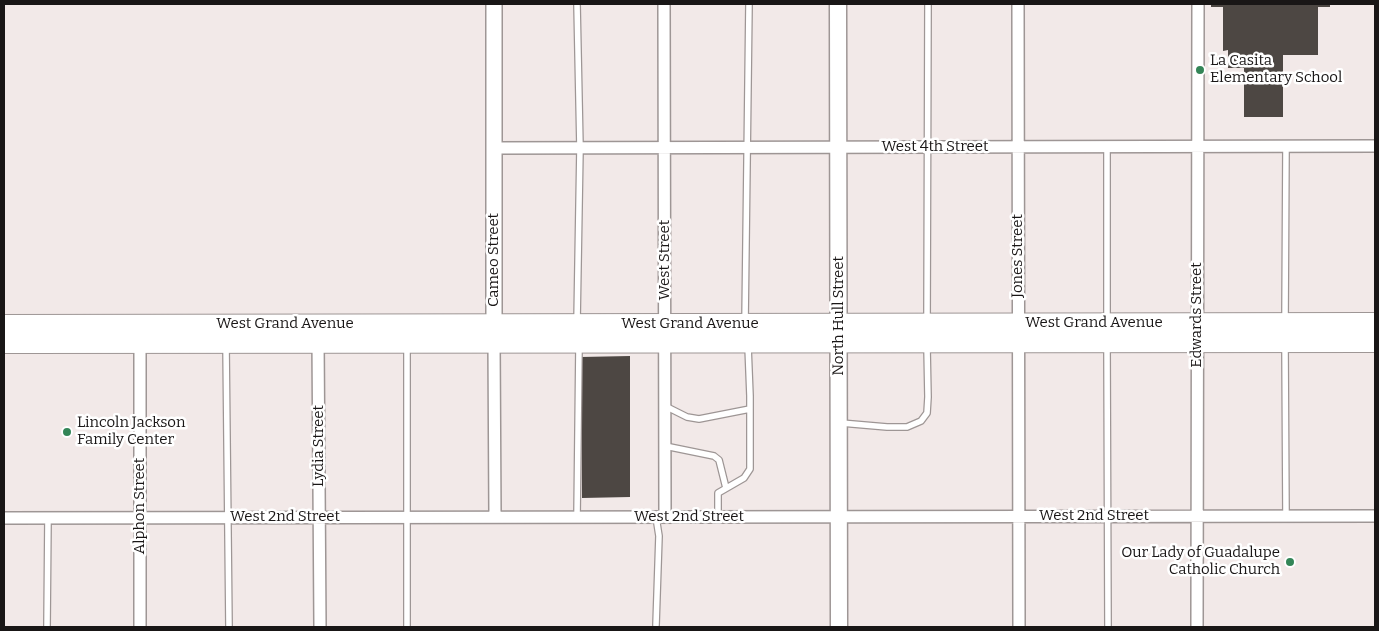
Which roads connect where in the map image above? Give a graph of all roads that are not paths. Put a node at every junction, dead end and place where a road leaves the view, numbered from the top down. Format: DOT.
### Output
graph roads {
  1 [pos="494,4"];
  2 [pos="576,4"];
  3 [pos="664,4"];
  4 [pos="749,4"];
  5 [pos="838,4"];
  6 [pos="928,4"];
  7 [pos="1018,4"];
  8 [pos="1198,4"];
  9 [pos="1375,146"];
  10 [pos="748,147"];
  11 [pos="839,147"];
  12 [pos="928,147"];
  13 [pos="1018,147"];
  14 [pos="1107,147"];
  15 [pos="1198,147"];
  16 [pos="1286,147"];
  17 [pos="494,148"];
  18 [pos="580,148"];
  19 [pos="664,148"];
  20 [pos="1375,323"];
  21 [pos="4,325"];
  22 [pos="1018,332"];
  23 [pos="1107,332"];
  24 [pos="1197,332"];
  25 [pos="1285,332"];
  26 [pos="494,333"];
  27 [pos="578,333"];
  28 [pos="665,333"];
  29 [pos="747,333"];
  30 [pos="839,333"];
  31 [pos="927,333"];
  32 [pos="140,334"];
  33 [pos="318,334"];
  34 [pos="1375,342"];
  35 [pos="226,343"];
  36 [pos="407,343"];
  37 [pos="4,344"];
  38 [pos="665,406"];
  39 [pos="750,410"];
  40 [pos="839,423"];
  41 [pos="665,446"];
  42 [pos="726,488"];
  43 [pos="839,516"];
  44 [pos="1019,516"];
  45 [pos="1106,516"];
  46 [pos="1197,516"];
  47 [pos="1286,516"];
  48 [pos="1375,516"];
  49 [pos="228,517"];
  50 [pos="319,517"];
  51 [pos="407,517"];
  52 [pos="494,517"];
  53 [pos="578,517"];
  54 [pos="661,517"];
  55 [pos="718,517"];
  56 [pos="4,518"];
  57 [pos="48,518"];
  58 [pos="140,518"];
  59 [pos="656,625"];
  60 [pos="47,626"];
  61 [pos="140,627"];
  62 [pos="228,627"];
  63 [pos="320,627"];
  64 [pos="407,627"];
  65 [pos="839,627"];
  66 [pos="1019,627"];
  67 [pos="1108,627"];
  68 [pos="1197,627"];
  1 -- 17 [label="street, Cameo Street"];
  2 -- 18 [label="lane"];
  3 -- 19 [label="street, West Street"];
  4 -- 10 [label="lane"];
  5 -- 11 [label="main road, North Hull Street"];
  6 -- 12 [label="lane"];
  7 -- 13 [label="street, Jones Street"];
  8 -- 15 [label="street, Edwards Street"];
  9 -- 16 [label="street, West 4th Street"];
  10 -- 11 [label="street, West 4th Street"];
  10 -- 19 [label="street, West 4th Street"];
  10 -- 29 [label="lane"];
  11 -- 12 [label="street, West 4th Street"];
  11 -- 30 [label="main road, North Hull Street"];
  12 -- 13 [label="street, West 4th Street"];
  12 -- 31 [label="lane"];
  13 -- 14 [label="street, West 4th Street"];
  13 -- 22 [label="street, Jones Street"];
  14 -- 15 [label="street, West 4th Street"];
  14 -- 23 [label="lane"];
  15 -- 16 [label="street, West 4th Street"];
  15 -- 24 [label="street, Edwards Street"];
  16 -- 25 [label="lane"];
  17 -- 18 [label="street, West 4th Street"];
  17 -- 26 [label="street, Cameo Street"];
  18 -- 19 [label="street, West 4th Street"];
  18 -- 27 [label="lane"];
  19 -- 28 [label="street, West Street"];
  20 -- 25 [label="highway, West Grand Avenue"];
  21 -- 32 [label="highway, West Grand Avenue"];
  22 -- 23 [label="highway, West Grand Avenue"];
  22 -- 31 [label="highway, West Grand Avenue"];
  22 -- 44 [label="street, Jones Street"];
  23 -- 24 [label="highway, West Grand Avenue"];
  23 -- 45 [label="lane"];
  24 -- 25 [label="highway, West Grand Avenue"];
  24 -- 46 [label="street, Edwards Street"];
  25 -- 34 [label="highway, West Grand Avenue"];
  25 -- 47 [label="lane"];
  26 -- 27 [label="highway, West Grand Avenue"];
  26 -- 33 [label="highway, West Grand Avenue"];
  26 -- 36 [label="highway, West Grand Avenue"];
  26 -- 52 [label="street, Cameo Street"];
  27 -- 28 [label="highway, West Grand Avenue"];
  27 -- 53 [label="lane"];
  28 -- 29 [label="highway, West Grand Avenue"];
  28 -- 38 [label="street, West Street"];
  29 -- 30 [label="highway, West Grand Avenue"];
  29 -- 39 [label="lane"];
  30 -- 31 [label="highway, West Grand Avenue"];
  30 -- 40 [label="main road, North Hull Street"];
  31 -- 40 [label="lane"];
  32 -- 33 [label="highway, West Grand Avenue"];
  32 -- 35 [label="highway, West Grand Avenue"];
  32 -- 37 [label="highway, West Grand Avenue"];
  32 -- 58 [label="street, Alphon Street"];
  33 -- 35 [label="highway, West Grand Avenue"];
  33 -- 36 [label="highway, West Grand Avenue"];
  33 -- 50 [label="street, Lydia Street"];
  35 -- 49 [label="lane"];
  36 -- 51 [label="lane"];
  38 -- 39 [label="lane"];
  38 -- 41 [label="street, West Street"];
  39 -- 42 [label="lane"];
  40 -- 43 [label="main road, North Hull Street"];
  41 -- 42 [label="lane"];
  41 -- 54 [label="street, West Street"];
  42 -- 55 [label="lane"];
  43 -- 44 [label="street, West 2nd Street"];
  43 -- 55 [label="street, West 2nd Street"];
  43 -- 65 [label="main road, North Hull Street"];
  44 -- 45 [label="street, West 2nd Street"];
  44 -- 66 [label="street, Jones Street"];
  45 -- 46 [label="street, West 2nd Street"];
  45 -- 67 [label="lane"];
  46 -- 47 [label="street, West 2nd Street"];
  46 -- 68 [label="street, Edwards Street"];
  47 -- 48 [label="street, West 2nd Street"];
  49 -- 50 [label="street, West 2nd Street"];
  49 -- 58 [label="street, West 2nd Street"];
  49 -- 62 [label="lane"];
  50 -- 51 [label="street, West 2nd Street"];
  50 -- 63 [label="street, Lydia Street"];
  51 -- 52 [label="street, West 2nd Street"];
  51 -- 64 [label="lane"];
  52 -- 53 [label="street, West 2nd Street"];
  53 -- 54 [label="street, West 2nd Street"];
  54 -- 55 [label="street, West 2nd Street"];
  54 -- 59 [label="lane"];
  56 -- 57 [label="street, West 2nd Street"];
  57 -- 58 [label="street, West 2nd Street"];
  57 -- 60 [label="lane"];
  58 -- 61 [label="street, Alphon Street"];
}
